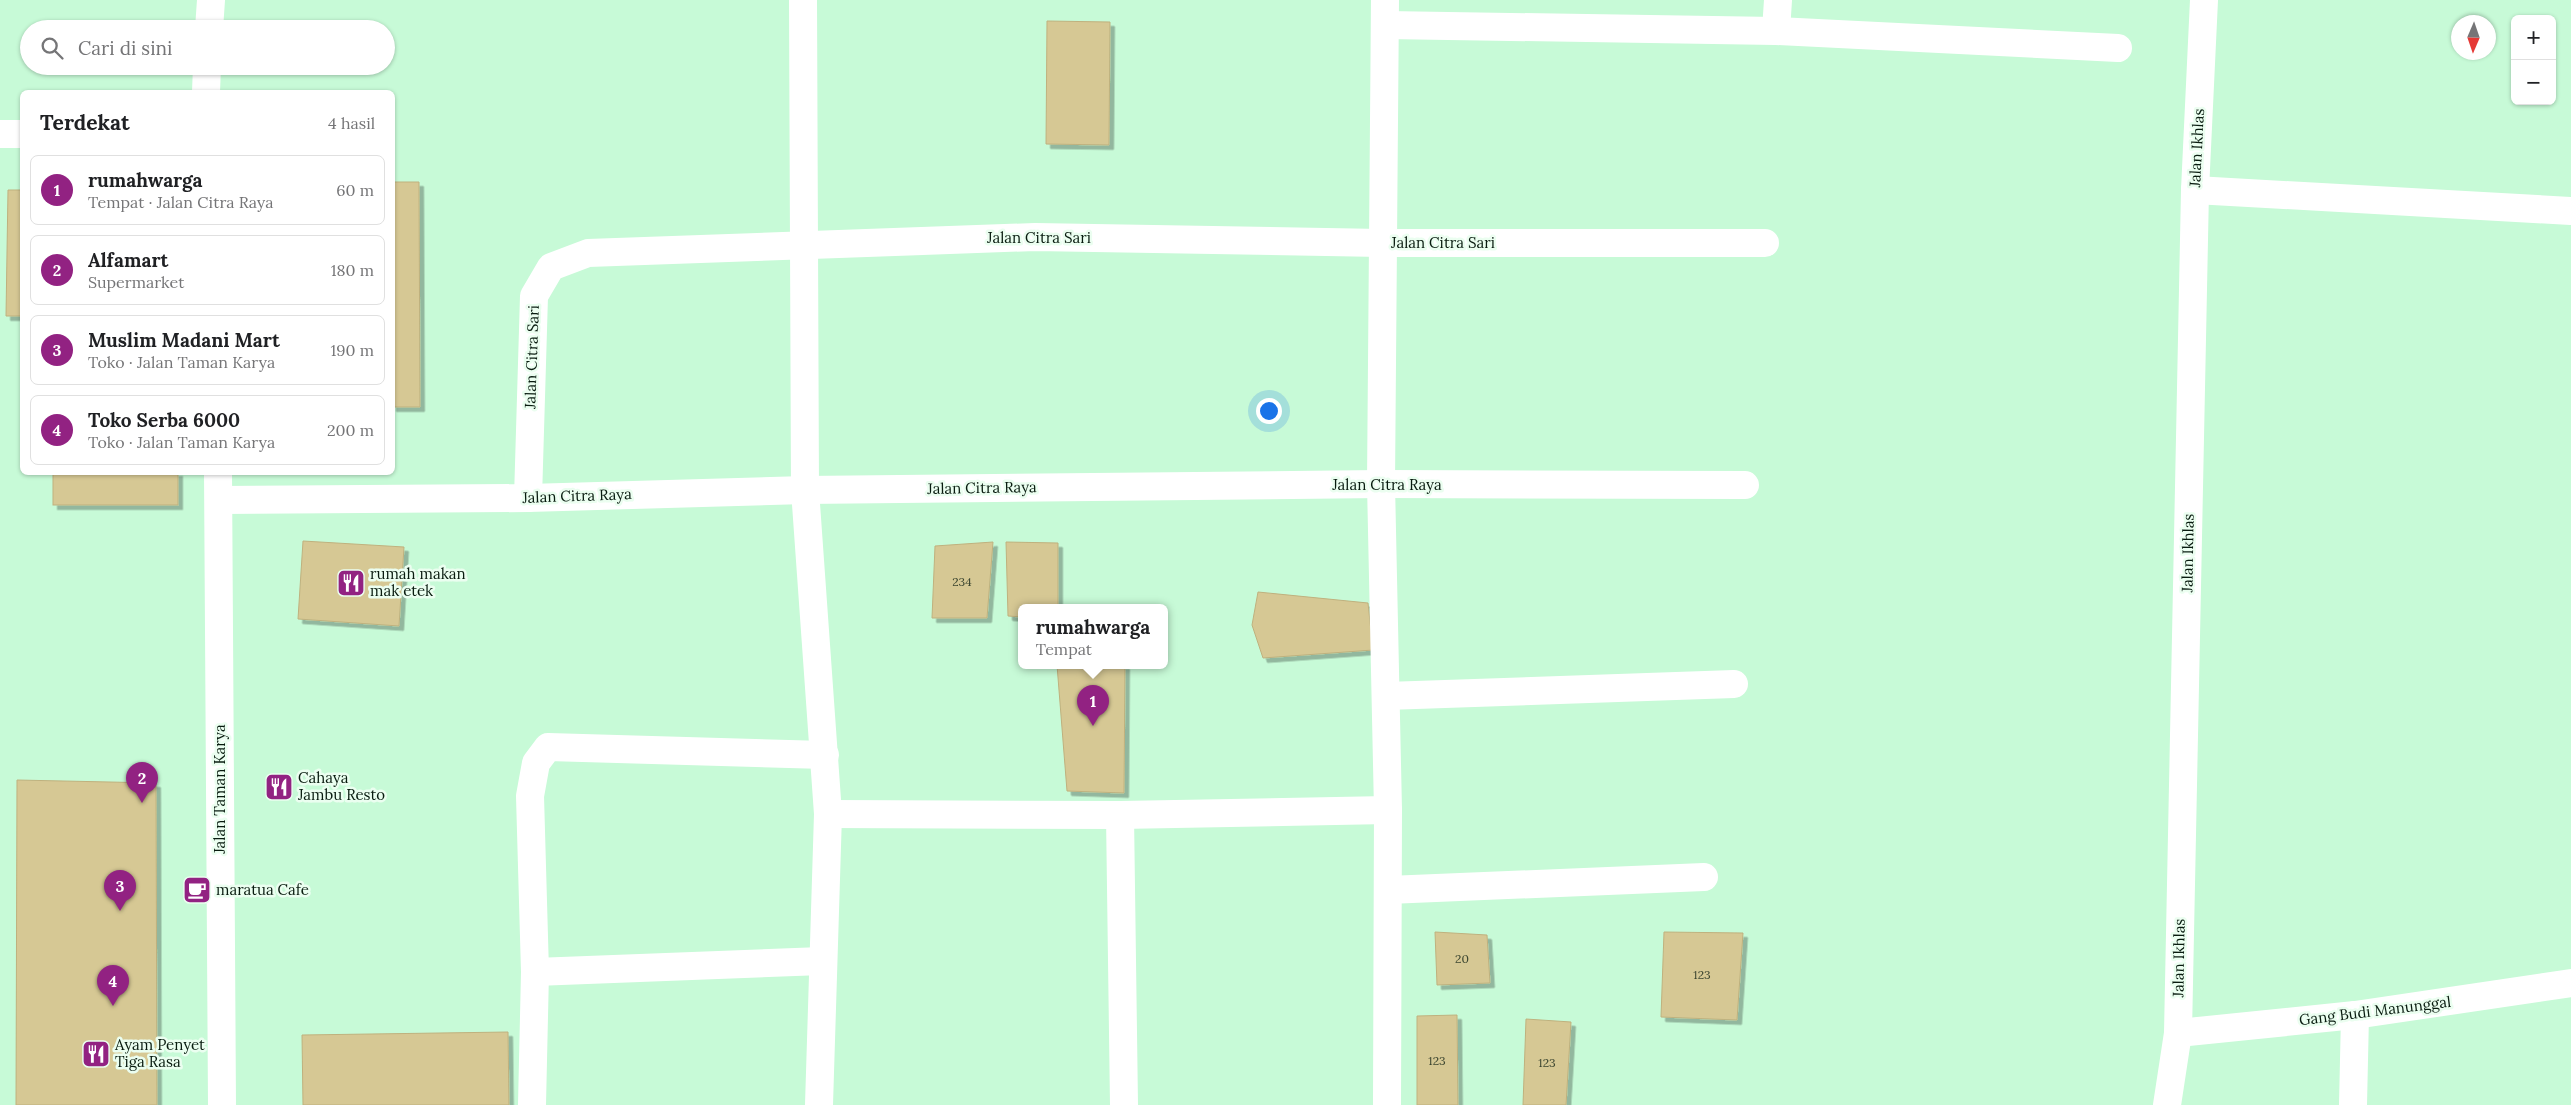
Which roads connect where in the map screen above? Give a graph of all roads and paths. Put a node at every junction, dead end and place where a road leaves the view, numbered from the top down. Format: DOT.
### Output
graph roads {
  1 [pos="211,0"];
  2 [pos="803,0"];
  3 [pos="1778,0"];
  4 [pos="2204,0"];
  5 [pos="1385,12"];
  6 [pos="210,20"];
  7 [pos="1776,31"];
  8 [pos="2118,48"];
  9 [pos="207,75"];
  10 [pos="206,90"];
  11 [pos="0,134"];
  12 [pos="20,134"];
  13 [pos="2195,190"];
  14 [pos="2571,212"];
  15 [pos="1382,243"];
  16 [pos="1764,243"];
  17 [pos="803,244"];
  18 [pos="218,475"];
  19 [pos="1380,484"];
  20 [pos="1745,485"];
  21 [pos="805,490"];
  22 [pos="528,498"];
  23 [pos="219,500"];
  24 [pos="1734,684"];
  25 [pos="1386,696"];
  26 [pos="825,754"];
  27 [pos="1388,810"];
  28 [pos="828,814"];
  29 [pos="1120,815"];
  30 [pos="1704,877"];
  31 [pos="1388,890"];
  32 [pos="822,961"];
  33 [pos="535,972"];
  34 [pos="2571,983"];
  35 [pos="2355,1015"];
  36 [pos="2178,1033"];
  37 [pos="222,1105"];
  38 [pos="532,1105"];
  39 [pos="819,1105"];
  40 [pos="1124,1105"];
  41 [pos="1386,1105"];
  42 [pos="2167,1105"];
  43 [pos="2353,1105"];
  1 -- 6 [label="street"];
  2 -- 17 [label="street"];
  3 -- 7 [label="street"];
  4 -- 13 [label="street, Jalan Ikhlas"];
  5 -- 7 [label="street"];
  5 -- 15 [label="street"];
  7 -- 8 [label="street"];
  9 -- 10 [label="street"];
  11 -- 12 [label="street"];
  13 -- 14 [label="street"];
  13 -- 36 [label="street, Jalan Ikhlas"];
  15 -- 16 [label="street, Jalan Citra Sari"];
  15 -- 17 [label="street, Jalan Citra Sari"];
  15 -- 19 [label="street"];
  17 -- 21 [label="street"];
  17 -- 22 [label="street, Jalan Citra Sari"];
  18 -- 23 [label="street, Jalan Taman Karya"];
  19 -- 20 [label="street, Jalan Citra Raya"];
  19 -- 21 [label="street, Jalan Citra Raya"];
  19 -- 25 [label="street"];
  21 -- 22 [label="street, Jalan Citra Raya"];
  21 -- 26 [label="street"];
  22 -- 23 [label="street, Jalan Citra Raya"];
  23 -- 37 [label="street, Jalan Taman Karya"];
  24 -- 25 [label="street"];
  25 -- 27 [label="street"];
  26 -- 28 [label="street"];
  26 -- 33 [label="street"];
  27 -- 29 [label="street"];
  27 -- 31 [label="street"];
  28 -- 29 [label="street"];
  28 -- 32 [label="street"];
  29 -- 40 [label="street"];
  30 -- 31 [label="street"];
  31 -- 41 [label="street"];
  32 -- 33 [label="street"];
  32 -- 39 [label="street"];
  33 -- 38 [label="street"];
  34 -- 35 [label="street, Gang Budi Manunggal"];
  35 -- 36 [label="street, Gang Budi Manunggal"];
  35 -- 43 [label="street"];
  36 -- 42 [label="street, Jalan Ikhlas"];
}
